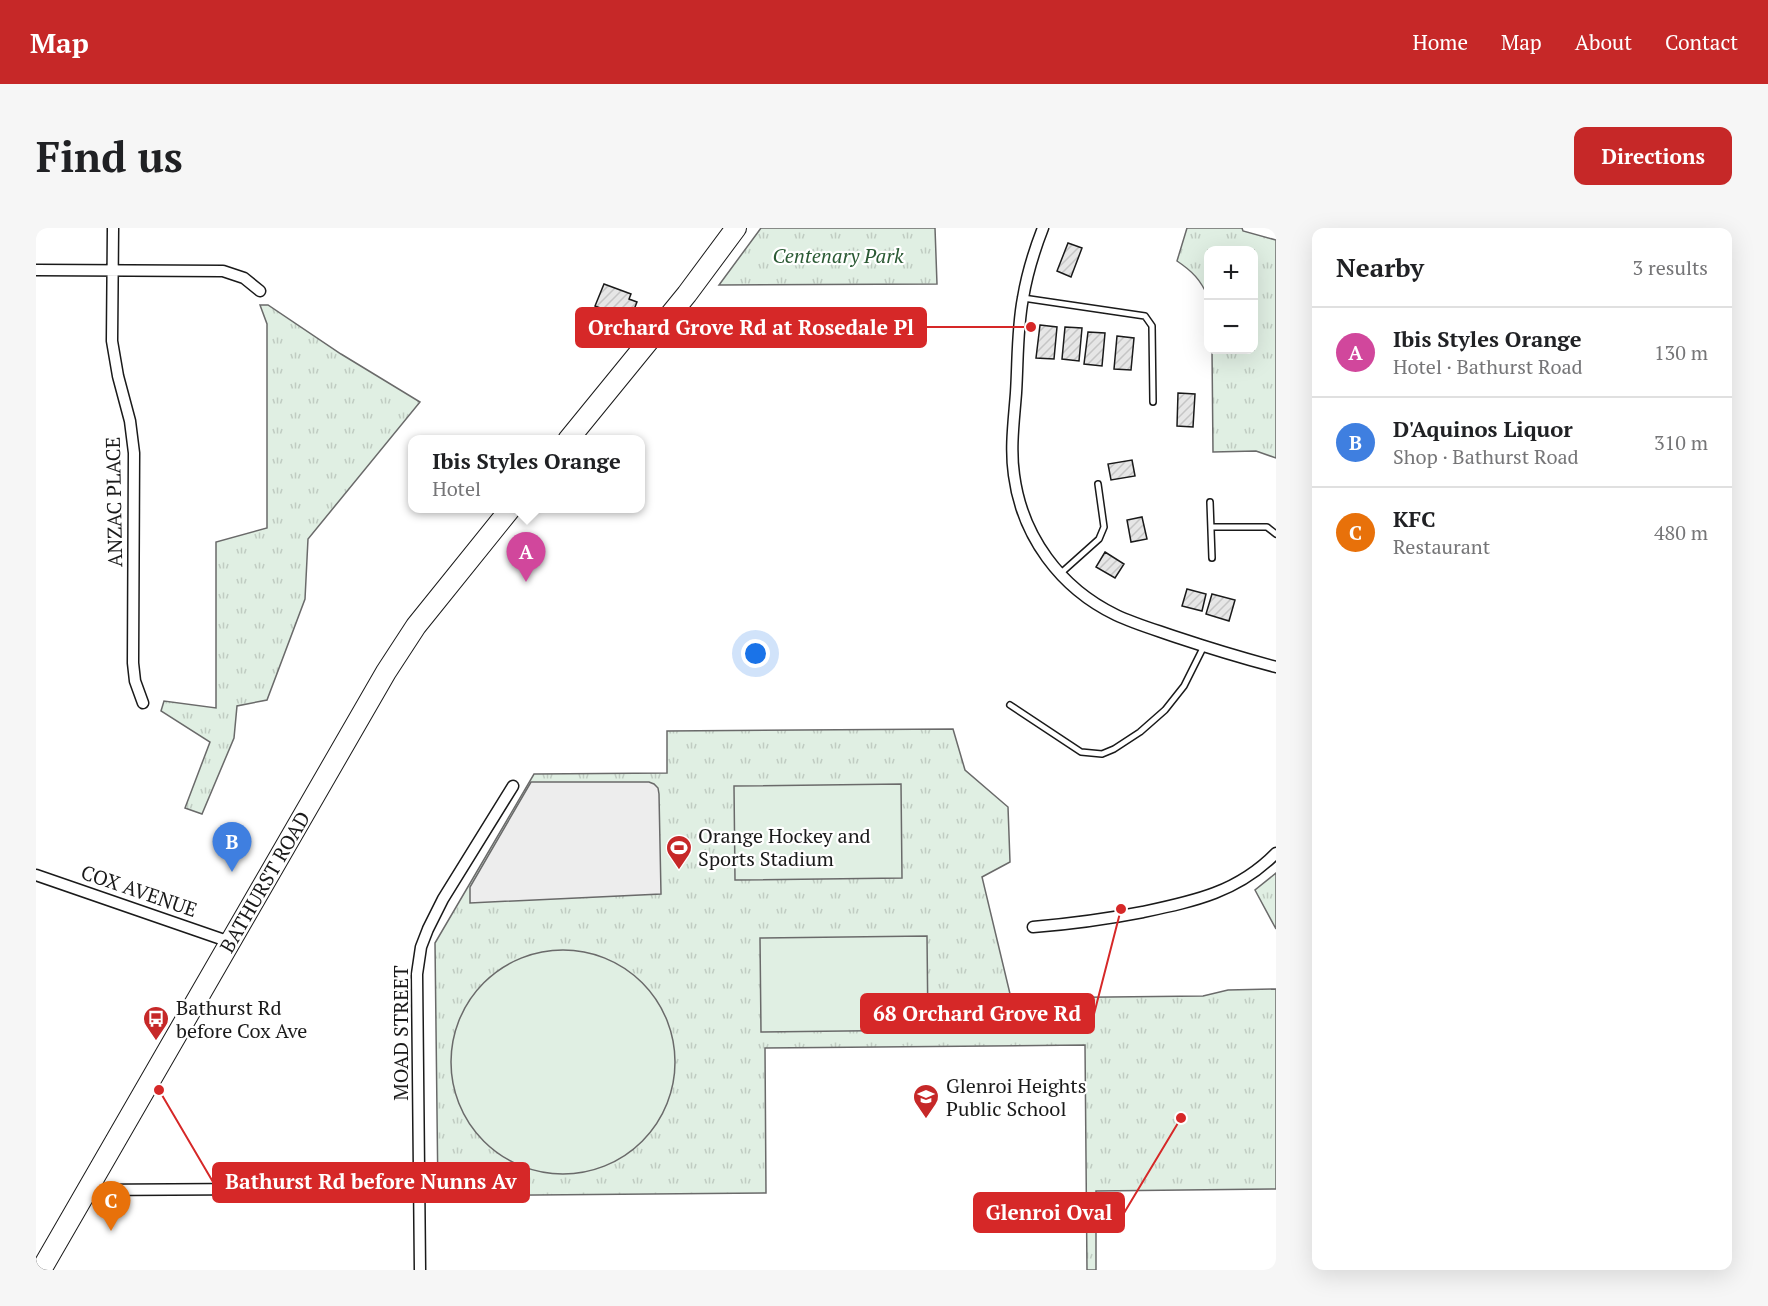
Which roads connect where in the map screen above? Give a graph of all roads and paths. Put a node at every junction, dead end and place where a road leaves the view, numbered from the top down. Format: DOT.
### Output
graph roads {
  1 [pos="113,228"];
  2 [pos="735,228"];
  3 [pos="1043,228"];
  4 [pos="36,270"];
  5 [pos="113,271"];
  6 [pos="260,291"];
  7 [pos="1023,298"];
  8 [pos="1153,402"];
  9 [pos="572,435"];
  10 [pos="1098,484"];
  11 [pos="1210,502"];
  12 [pos="507,513"];
  13 [pos="1211,527"];
  14 [pos="1276,534"];
  15 [pos="1212,558"];
  16 [pos="1059,574"];
  17 [pos="1204,646"];
  18 [pos="1276,667"];
  19 [pos="143,704"];
  20 [pos="1010,705"];
  21 [pos="513,786"];
  22 [pos="1276,852"];
  23 [pos="36,875"];
  24 [pos="1033,927"];
  25 [pos="230,942"];
  26 [pos="419,1188"];
  27 [pos="87,1190"];
  28 [pos="41,1270"];
  29 [pos="420,1270"];
  1 -- 5 [label="street, ANZAC PLACE"];
  2 -- 9 [label="highway"];
  3 -- 7 [label="street"];
  4 -- 5 [label="street"];
  5 -- 6 [label="street"];
  5 -- 19 [label="street, ANZAC PLACE"];
  7 -- 8 [label="lane"];
  7 -- 16 [label="street"];
  10 -- 16 [label="lane"];
  11 -- 13 [label="lane"];
  12 -- 25 [label="highway, BATHURST ROAD"];
  13 -- 14 [label="lane"];
  13 -- 15 [label="lane"];
  16 -- 17 [label="street"];
  17 -- 18 [label="street"];
  17 -- 20 [label="lane"];
  21 -- 26 [label="street, MOAD STREET"];
  22 -- 24 [label="street"];
  23 -- 25 [label="street, COX AVENUE"];
  25 -- 27 [label="highway, BATHURST ROAD"];
  26 -- 27 [label="street"];
  26 -- 29 [label="street, MOAD STREET"];
  27 -- 28 [label="highway, BATHURST ROAD"];
}
